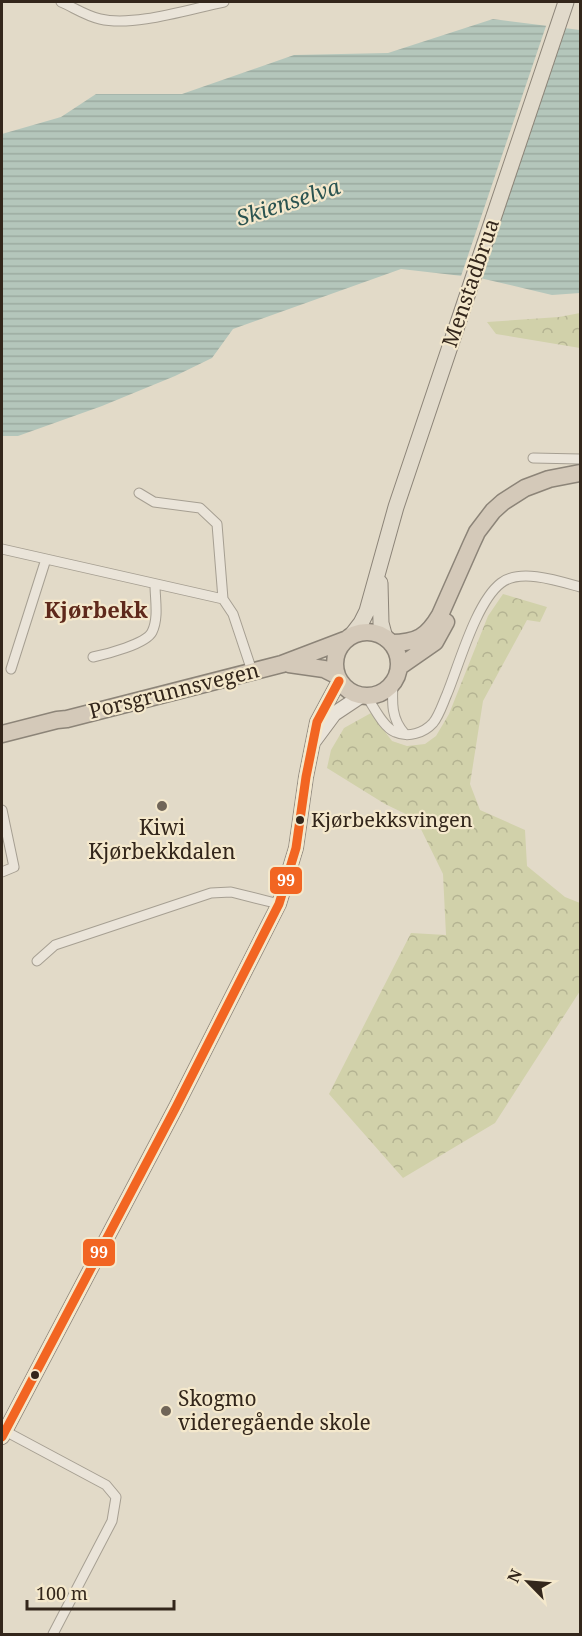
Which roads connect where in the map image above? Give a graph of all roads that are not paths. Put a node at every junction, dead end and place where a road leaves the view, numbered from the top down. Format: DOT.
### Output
graph roads {
  1 [pos="61,2"];
  2 [pos="224,2"];
  3 [pos="566,2"];
  4 [pos="533,458"];
  5 [pos="580,459"];
  6 [pos="580,473"];
  7 [pos="561,477"];
  8 [pos="580,480"];
  9 [pos="139,493"];
  10 [pos="2,549"];
  11 [pos="46,559"];
  12 [pos="381,565"];
  13 [pos="460,572"];
  14 [pos="154,585"];
  15 [pos="580,587"];
  16 [pos="223,599"];
  17 [pos="348,638"];
  18 [pos="388,640"];
  19 [pos="93,657"];
  20 [pos="282,664"];
  21 [pos="11,669"];
  22 [pos="252,671"];
  23 [pos="396,675"];
  24 [pos="338,678"];
  25 [pos="364,696"];
  26 [pos="67,719"];
  27 [pos="2,734"];
  28 [pos="405,734"];
  29 [pos="2,744"];
  30 [pos="311,746"];
  31 [pos="2,810"];
  32 [pos="2,872"];
  33 [pos="279,904"];
  34 [pos="37,961"];
  35 [pos="3,1434"];
  36 [pos="53,1635"];
  1 -- 2 [label="street"];
  3 -- 12 [label="main road, Menstadbrua"];
  4 -- 5 [label="street"];
  6 -- 7 [label="highway"];
  7 -- 8 [label="highway"];
  7 -- 13 [label="highway"];
  9 -- 16 [label="street"];
  10 -- 11 [label="street"];
  11 -- 14 [label="street"];
  11 -- 21 [label="street"];
  12 -- 17 [label="main road, Menstadbrua"];
  12 -- 18 [label="main road, Menstadbrua"];
  13 -- 18 [label="highway"];
  13 -- 23 [label="highway"];
  14 -- 16 [label="street"];
  14 -- 19 [label="street"];
  15 -- 28 [label="street"];
  16 -- 22 [label="street"];
  17 -- 18 [label="highway"];
  17 -- 20 [label="highway, Porsgrunnsvegen"];
  17 -- 24 [label="highway"];
  18 -- 23 [label="highway"];
  20 -- 22 [label="highway, Porsgrunnsvegen"];
  20 -- 24 [label="highway, Porsgrunnsvegen"];
  22 -- 26 [label="highway, Porsgrunnsvegen"];
  23 -- 25 [label="highway"];
  23 -- 28 [label="street"];
  24 -- 25 [label="highway"];
  24 -- 30 [label="street"];
  25 -- 28 [label="street"];
  25 -- 30 [label="street"];
  26 -- 27 [label="highway, Porsgrunnsvegen"];
  26 -- 29 [label="highway, Porsgrunnsvegen"];
  30 -- 33 [label="street"];
  31 -- 32 [label="street"];
  33 -- 34 [label="street"];
  33 -- 35 [label="street"];
  35 -- 36 [label="street"];
}
